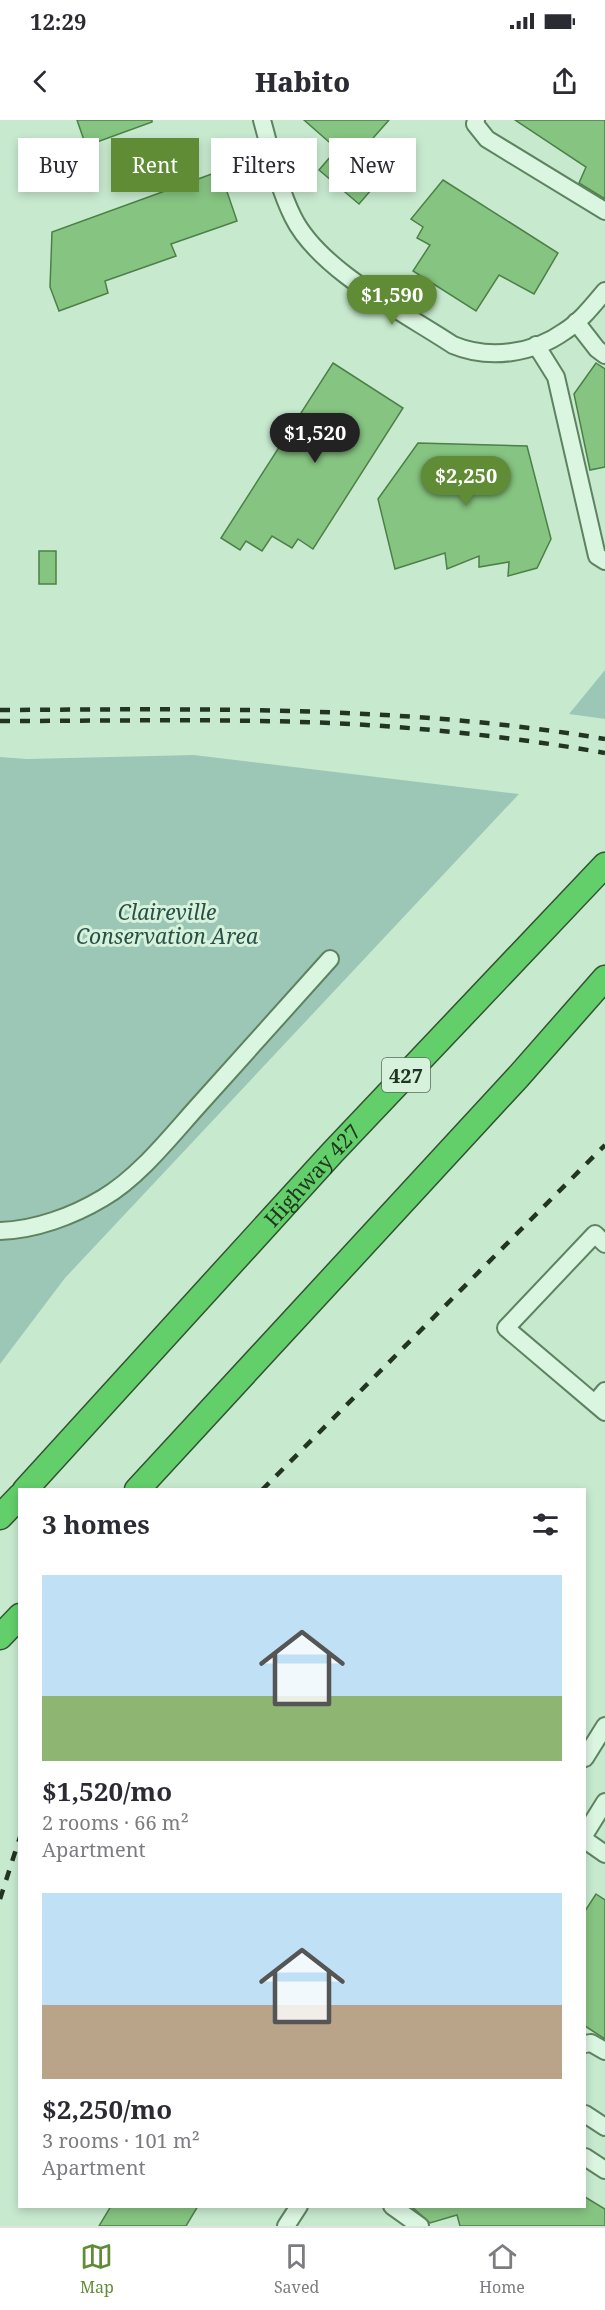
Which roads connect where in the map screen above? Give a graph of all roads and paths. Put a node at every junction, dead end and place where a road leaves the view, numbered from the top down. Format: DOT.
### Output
graph roads {
  1 [pos="262,120"];
  2 [pos="476,120"];
  3 [pos="605,211"];
  4 [pos="604,294"];
  5 [pos="576,322"];
  6 [pos="536,345"];
  7 [pos="605,355"];
  8 [pos="605,561"];
  9 [pos="605,865"];
  10 [pos="330,959"];
  11 [pos="605,978"];
  12 [pos="0,1231"];
  13 [pos="605,1244"];
  14 [pos="602,1402"];
  15 [pos="28,1488"];
  16 [pos="139,1488"];
  17 [pos="18,1498"];
  18 [pos="0,1518"];
  19 [pos="18,1618"];
  20 [pos="0,1637"];
  21 [pos="605,1726"];
  22 [pos="586,1756"];
  23 [pos="605,1802"];
  24 [pos="586,1832"];
  25 [pos="586,1841"];
  26 [pos="605,1854"];
  27 [pos="586,2044"];
  28 [pos="605,2051"];
  29 [pos="586,2115"];
  30 [pos="605,2127"];
  31 [pos="586,2158"];
  32 [pos="605,2170"];
  33 [pos="298,2208"];
  34 [pos="395,2208"];
  35 [pos="286,2226"];
  36 [pos="420,2226"];
  1 -- 6 [label="street"];
  2 -- 3 [label="street"];
  4 -- 5 [label="street"];
  5 -- 6 [label="street"];
  5 -- 7 [label="street"];
  6 -- 8 [label="street"];
  9 -- 15 [label="highway, Highway 427 / 427"];
  10 -- 12 [label="street"];
  11 -- 16 [label="highway"];
  13 -- 14 [label="street"];
  17 -- 18 [label="highway"];
  19 -- 20 [label="highway"];
  21 -- 22 [label="street"];
  23 -- 24 [label="street"];
  25 -- 26 [label="street"];
  27 -- 28 [label="street"];
  29 -- 30 [label="street"];
  31 -- 32 [label="street"];
  33 -- 35 [label="street"];
  34 -- 36 [label="street"];
}
